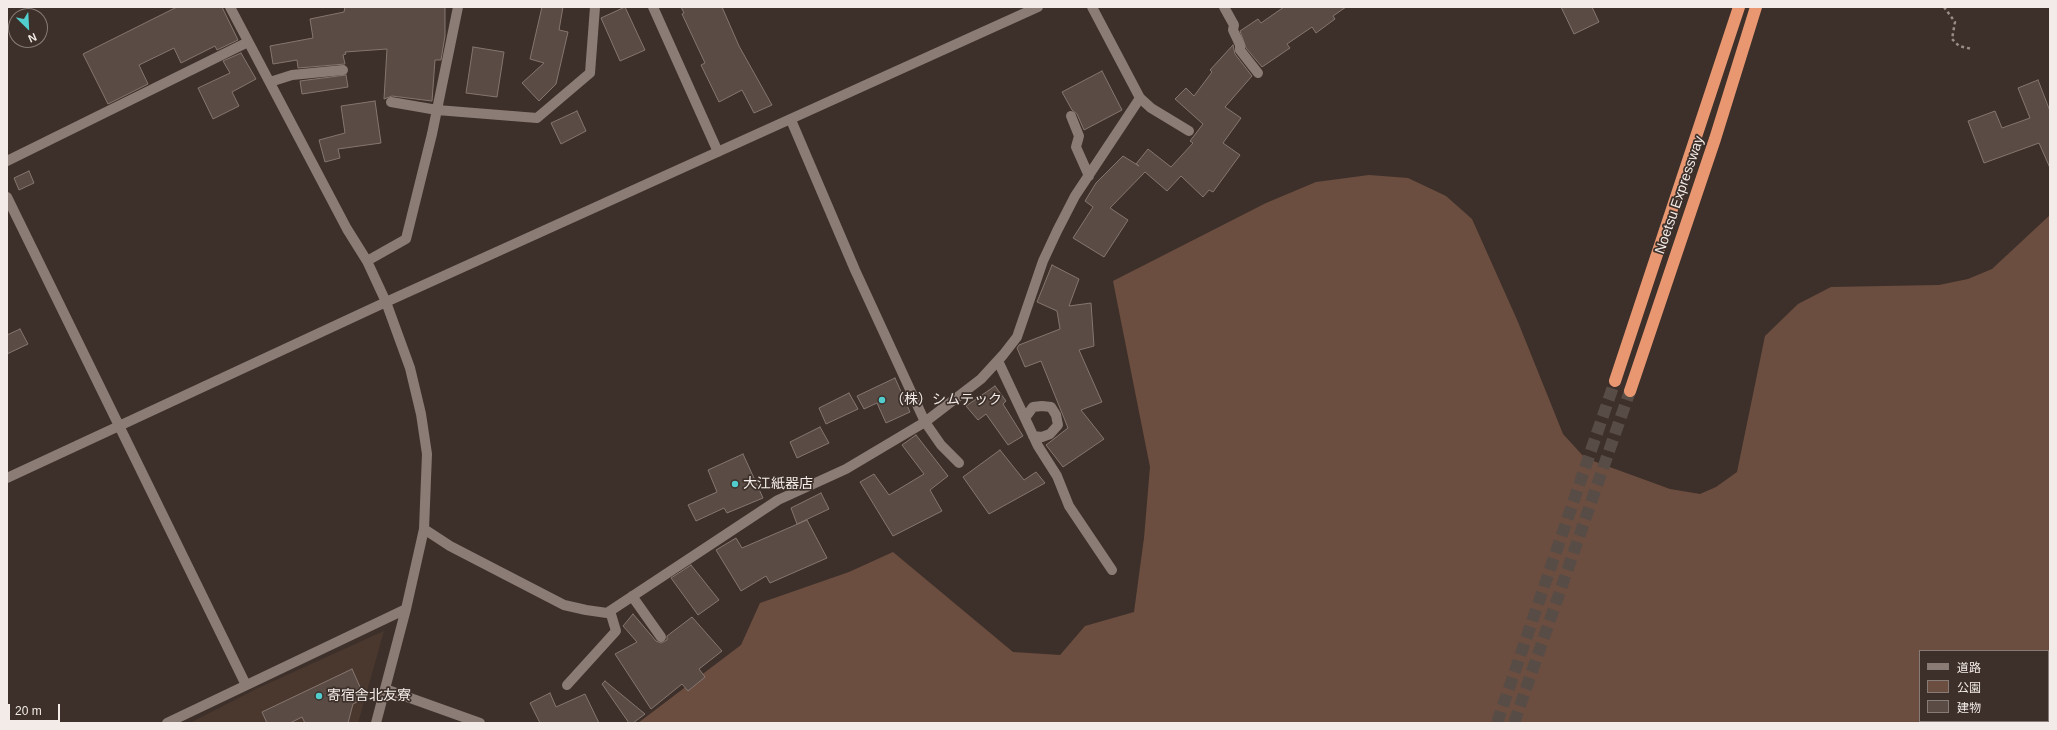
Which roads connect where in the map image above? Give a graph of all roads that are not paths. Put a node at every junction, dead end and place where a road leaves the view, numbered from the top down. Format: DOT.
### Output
graph roads {
  1 [pos="230,7"];
  2 [pos="458,7"];
  3 [pos="595,7"];
  4 [pos="653,7"];
  5 [pos="1038,7"];
  6 [pos="1092,7"];
  7 [pos="1224,7"];
  8 [pos="1739,7"];
  9 [pos="1756,7"];
  10 [pos="248,42"];
  11 [pos="343,70"];
  12 [pos="1258,73"];
  13 [pos="270,82"];
  14 [pos="1140,98"];
  15 [pos="391,102"];
  16 [pos="437,110"];
  17 [pos="1070,116"];
  18 [pos="791,120"];
  19 [pos="1189,131"];
  20 [pos="718,152"];
  21 [pos="7,161"];
  22 [pos="1089,176"];
  23 [pos="7,197"];
  24 [pos="367,261"];
  25 [pos="386,302"];
  26 [pos="998,361"];
  27 [pos="1615,381"];
  28 [pos="1630,391"];
  29 [pos="1025,418"];
  30 [pos="925,422"];
  31 [pos="119,424"];
  32 [pos="1033,436"];
  33 [pos="959,463"];
  34 [pos="7,478"];
  35 [pos="424,529"];
  36 [pos="1112,570"];
  37 [pos="632,596"];
  38 [pos="406,609"];
  39 [pos="610,611"];
  40 [pos="661,637"];
  41 [pos="246,685"];
  42 [pos="567,685"];
  43 [pos="385,689"];
  44 [pos="167,723"];
  45 [pos="376,723"];
  46 [pos="480,723"];
  1 -- 10 [label="street"];
  2 -- 16 [label="street"];
  3 -- 16 [label="street"];
  4 -- 20 [label="street"];
  5 -- 18 [label="street"];
  6 -- 14 [label="street"];
  7 -- 12 [label="street"];
  8 -- 27 [label="highway, Noetsu Expressway"];
  9 -- 28 [label="highway, Noetsu Expressway"];
  10 -- 13 [label="street"];
  10 -- 21 [label="street"];
  11 -- 13 [label="street"];
  13 -- 24 [label="street"];
  14 -- 19 [label="street"];
  14 -- 22 [label="street"];
  15 -- 16 [label="street"];
  16 -- 24 [label="street"];
  17 -- 22 [label="street"];
  18 -- 20 [label="street"];
  18 -- 30 [label="street"];
  20 -- 25 [label="street"];
  22 -- 26 [label="street"];
  23 -- 31 [label="street"];
  24 -- 25 [label="street"];
  25 -- 31 [label="street"];
  25 -- 35 [label="street"];
  26 -- 29 [label="street"];
  26 -- 30 [label="street"];
  29 -- 32 [label="street"];
  29 -- 32 [label="street"];
  30 -- 33 [label="street"];
  30 -- 37 [label="street"];
  31 -- 34 [label="street"];
  31 -- 41 [label="street"];
  32 -- 36 [label="street"];
  35 -- 38 [label="street"];
  35 -- 39 [label="street"];
  37 -- 39 [label="street"];
  37 -- 40 [label="street"];
  38 -- 41 [label="street"];
  38 -- 43 [label="street"];
  39 -- 42 [label="street"];
  41 -- 44 [label="street"];
  43 -- 45 [label="street"];
  43 -- 46 [label="street"];
}
